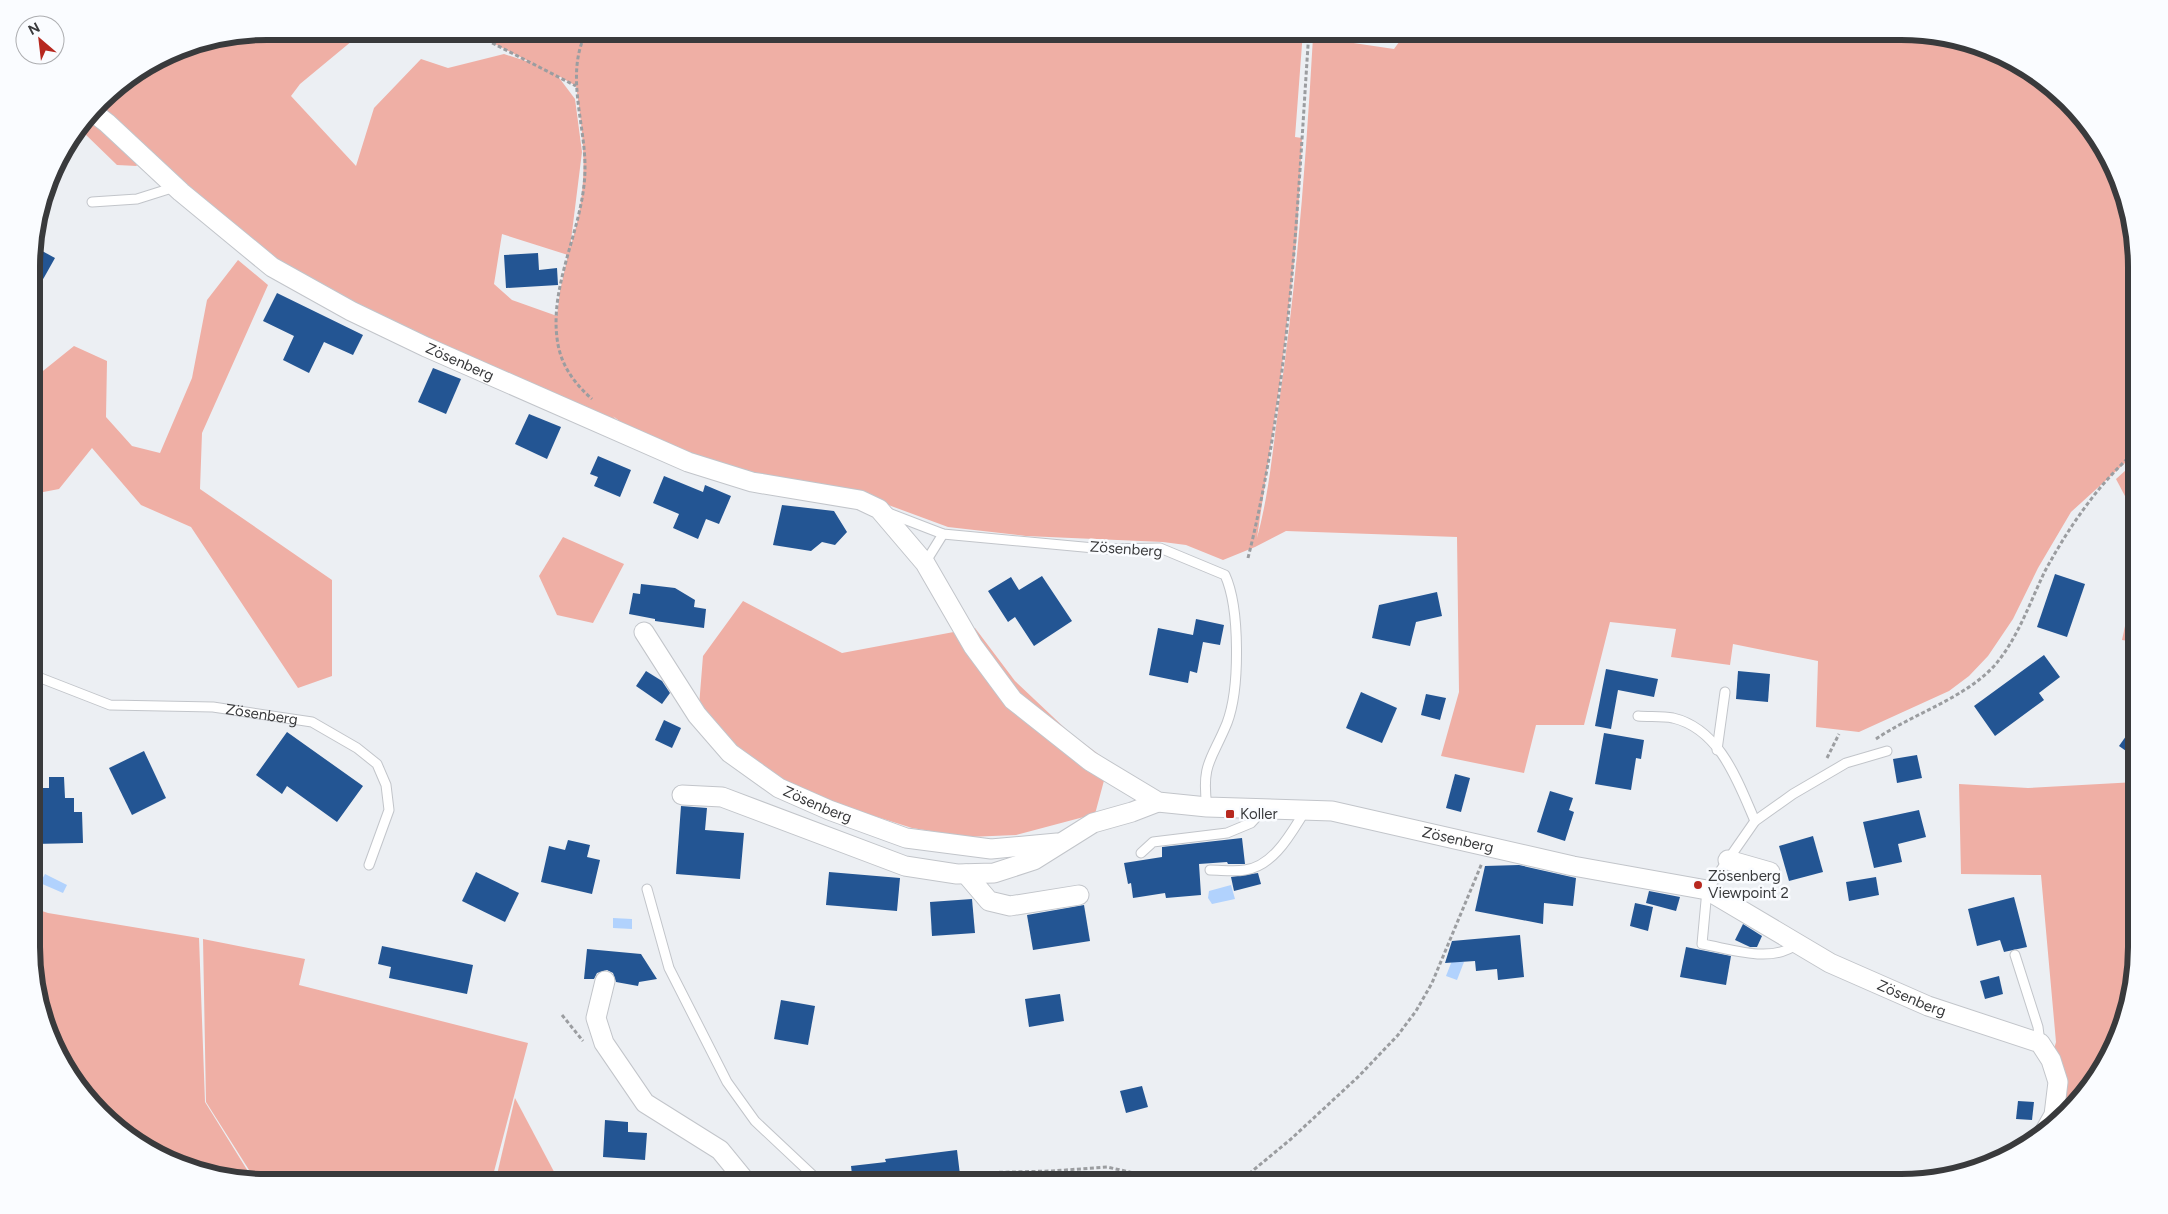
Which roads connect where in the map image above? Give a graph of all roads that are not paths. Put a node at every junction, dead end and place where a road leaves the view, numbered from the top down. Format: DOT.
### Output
graph roads {
  1 [pos="97,115"];
  2 [pos="175,187"];
  3 [pos="92,202"];
  4 [pos="879,509"];
  5 [pos="943,534"];
  6 [pos="925,562"];
  7 [pos="644,632"];
  8 [pos="40,678"];
  9 [pos="1726,692"];
  10 [pos="1638,716"];
  11 [pos="1717,750"];
  12 [pos="1887,751"];
  13 [pos="682,795"];
  14 [pos="1158,802"];
  15 [pos="1207,807"];
  16 [pos="1264,809"];
  17 [pos="1306,810"];
  18 [pos="1755,821"];
  19 [pos="1061,843"];
  20 [pos="1141,853"];
  21 [pos="1728,860"];
  22 [pos="369,865"];
  23 [pos="1210,870"];
  24 [pos="1770,872"];
  25 [pos="966,874"];
  26 [pos="648,889"];
  27 [pos="1707,890"];
  28 [pos="1079,895"];
  29 [pos="1797,944"];
  30 [pos="2015,955"];
  31 [pos="605,980"];
  32 [pos="2040,1043"];
  33 [pos="2054,1116"];
  34 [pos="740,1174"];
  35 [pos="811,1174"];
  1 -- 2 [label="street, Zösenberg"];
  2 -- 3 [label="lane"];
  2 -- 4 [label="street, Zösenberg"];
  4 -- 5 [label="lane, Zösenberg"];
  4 -- 6 [label="street, Zösenberg"];
  5 -- 6 [label="lane"];
  5 -- 15 [label="lane, Zösenberg"];
  6 -- 14 [label="street, Zösenberg"];
  7 -- 19 [label="street, Zösenberg"];
  8 -- 22 [label="lane, Zösenberg"];
  9 -- 11 [label="lane"];
  10 -- 11 [label="lane"];
  11 -- 18 [label="lane"];
  12 -- 18 [label="lane"];
  13 -- 25 [label="street, Zösenberg"];
  14 -- 15 [label="street, Zösenberg"];
  14 -- 19 [label="street, Zösenberg"];
  15 -- 16 [label="street, Zösenberg"];
  16 -- 17 [label="street, Zösenberg"];
  16 -- 20 [label="lane"];
  17 -- 23 [label="lane"];
  17 -- 27 [label="street, Zösenberg"];
  18 -- 21 [label="lane"];
  19 -- 25 [label="street, Zösenberg"];
  21 -- 24 [label="street"];
  21 -- 27 [label="lane"];
  25 -- 28 [label="street"];
  26 -- 35 [label="lane"];
  27 -- 29 [label="street, Zösenberg"];
  27 -- 29 [label="lane"];
  29 -- 32 [label="street, Zösenberg"];
  30 -- 32 [label="lane"];
  31 -- 34 [label="street"];
  32 -- 33 [label="street"];
}
